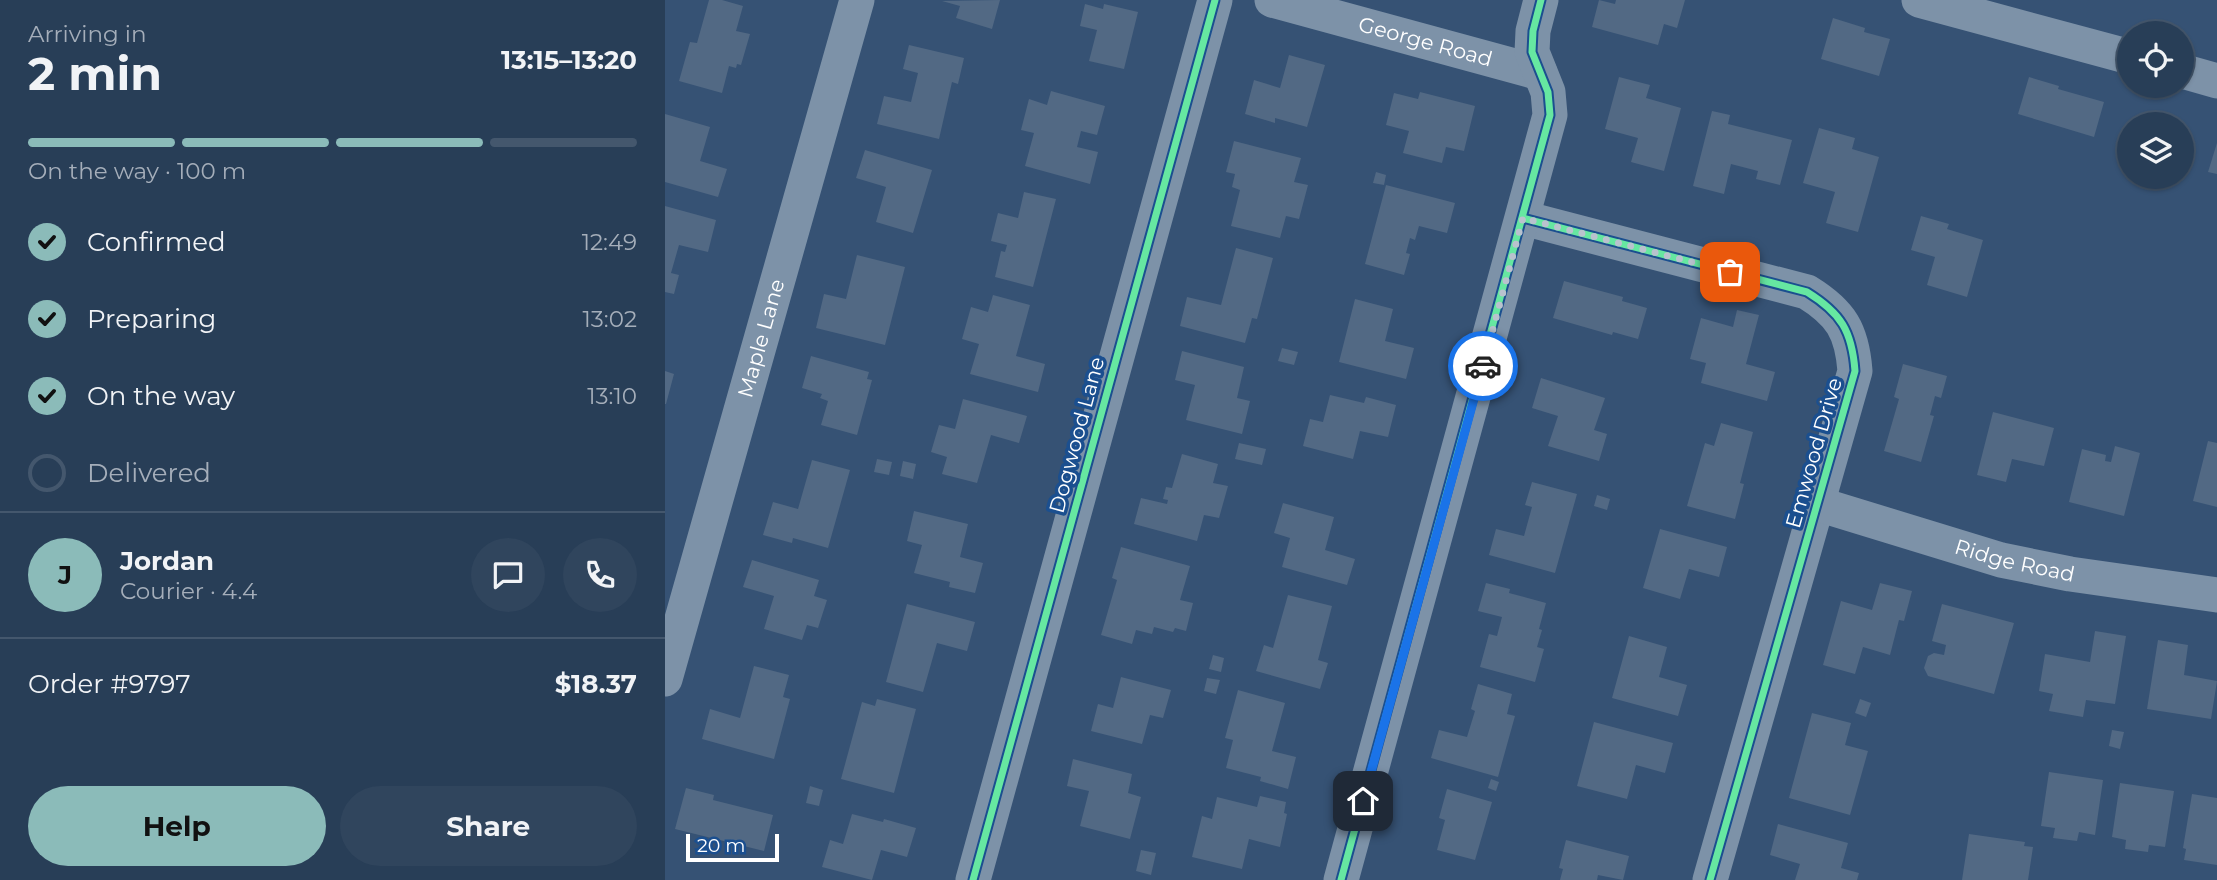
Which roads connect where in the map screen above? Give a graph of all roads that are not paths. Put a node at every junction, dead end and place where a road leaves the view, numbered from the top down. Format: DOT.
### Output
graph roads {
  1 [pos="857,0"];
  2 [pos="1215,0"];
  3 [pos="1272,0"];
  4 [pos="1541,0"];
  5 [pos="1919,0"];
  6 [pos="2117,53"];
  7 [pos="1540,73"];
  8 [pos="2194,74"];
  9 [pos="2217,81"];
  10 [pos="1523,218"];
  11 [pos="1818,504"];
  12 [pos="2217,595"];
  13 [pos="665,679"];
  14 [pos="974,880"];
  15 [pos="1341,880"];
  16 [pos="1710,880"];
  1 -- 13 [label="street, Maple Lane"];
  2 -- 14 [label="street, Dogwood Lane"];
  3 -- 7 [label="street, George Road"];
  4 -- 7 [label="street"];
  5 -- 6 [label="street"];
  7 -- 10 [label="street"];
  8 -- 9 [label="street"];
  10 -- 11 [label="street, Emwood Drive"];
  10 -- 15 [label="street"];
  11 -- 12 [label="street, Ridge Road"];
  11 -- 16 [label="street, Emwood Drive"];
}
